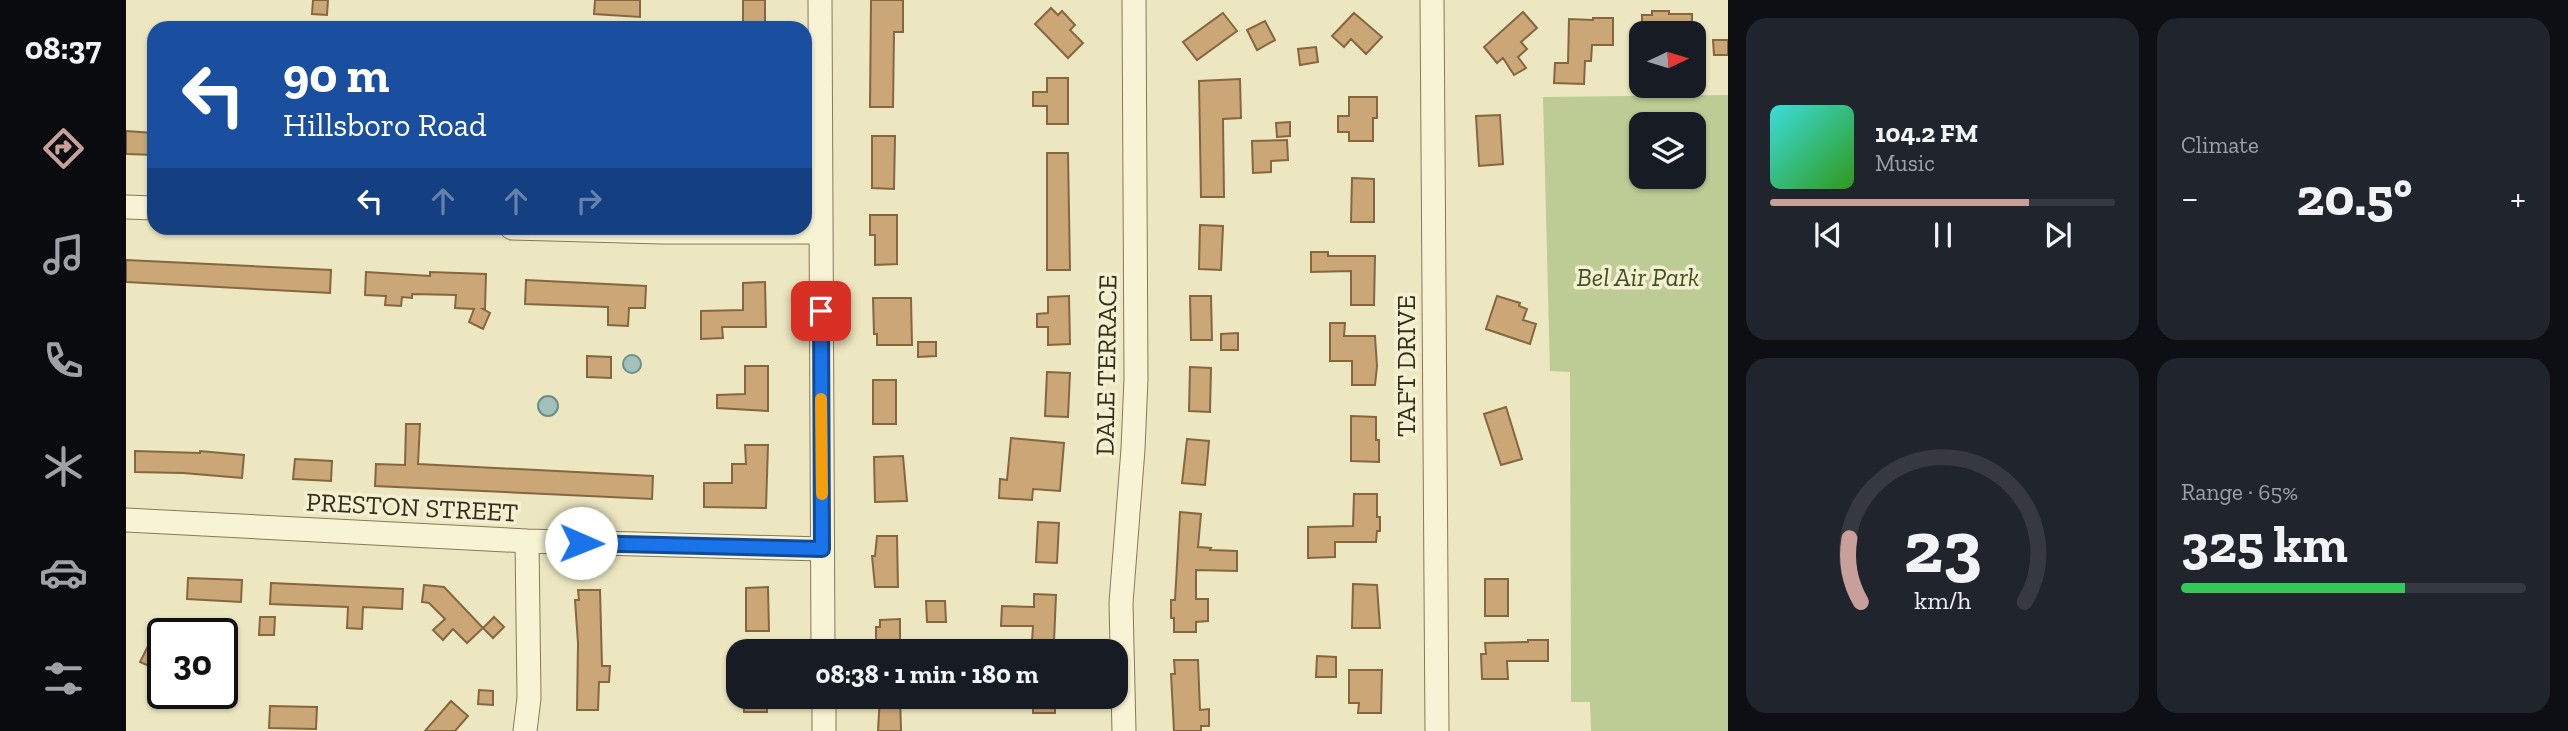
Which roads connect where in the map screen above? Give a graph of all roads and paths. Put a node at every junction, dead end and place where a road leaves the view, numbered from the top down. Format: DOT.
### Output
graph roads {
  1 [pos="820,0"];
  2 [pos="1134,0"];
  3 [pos="1432,0"];
  4 [pos="126,207"];
  5 [pos="147,208"];
  6 [pos="812,232"];
  7 [pos="821,232"];
  8 [pos="126,520"];
  9 [pos="527,541"];
  10 [pos="822,549"];
  11 [pos="823,639"];
  12 [pos="824,709"];
  13 [pos="525,731"];
  14 [pos="824,731"];
  15 [pos="1124,731"];
  16 [pos="1437,731"];
  1 -- 7 [label="street"];
  2 -- 15 [label="street, DALE TERRACE"];
  3 -- 16 [label="street, TAFT DRIVE"];
  4 -- 5 [label="street"];
  6 -- 7 [label="street"];
  7 -- 10 [label="street"];
  8 -- 9 [label="street, PRESTON STREET"];
  9 -- 10 [label="street, PRESTON STREET"];
  9 -- 13 [label="street"];
  10 -- 11 [label="street"];
  12 -- 14 [label="street"];
}
